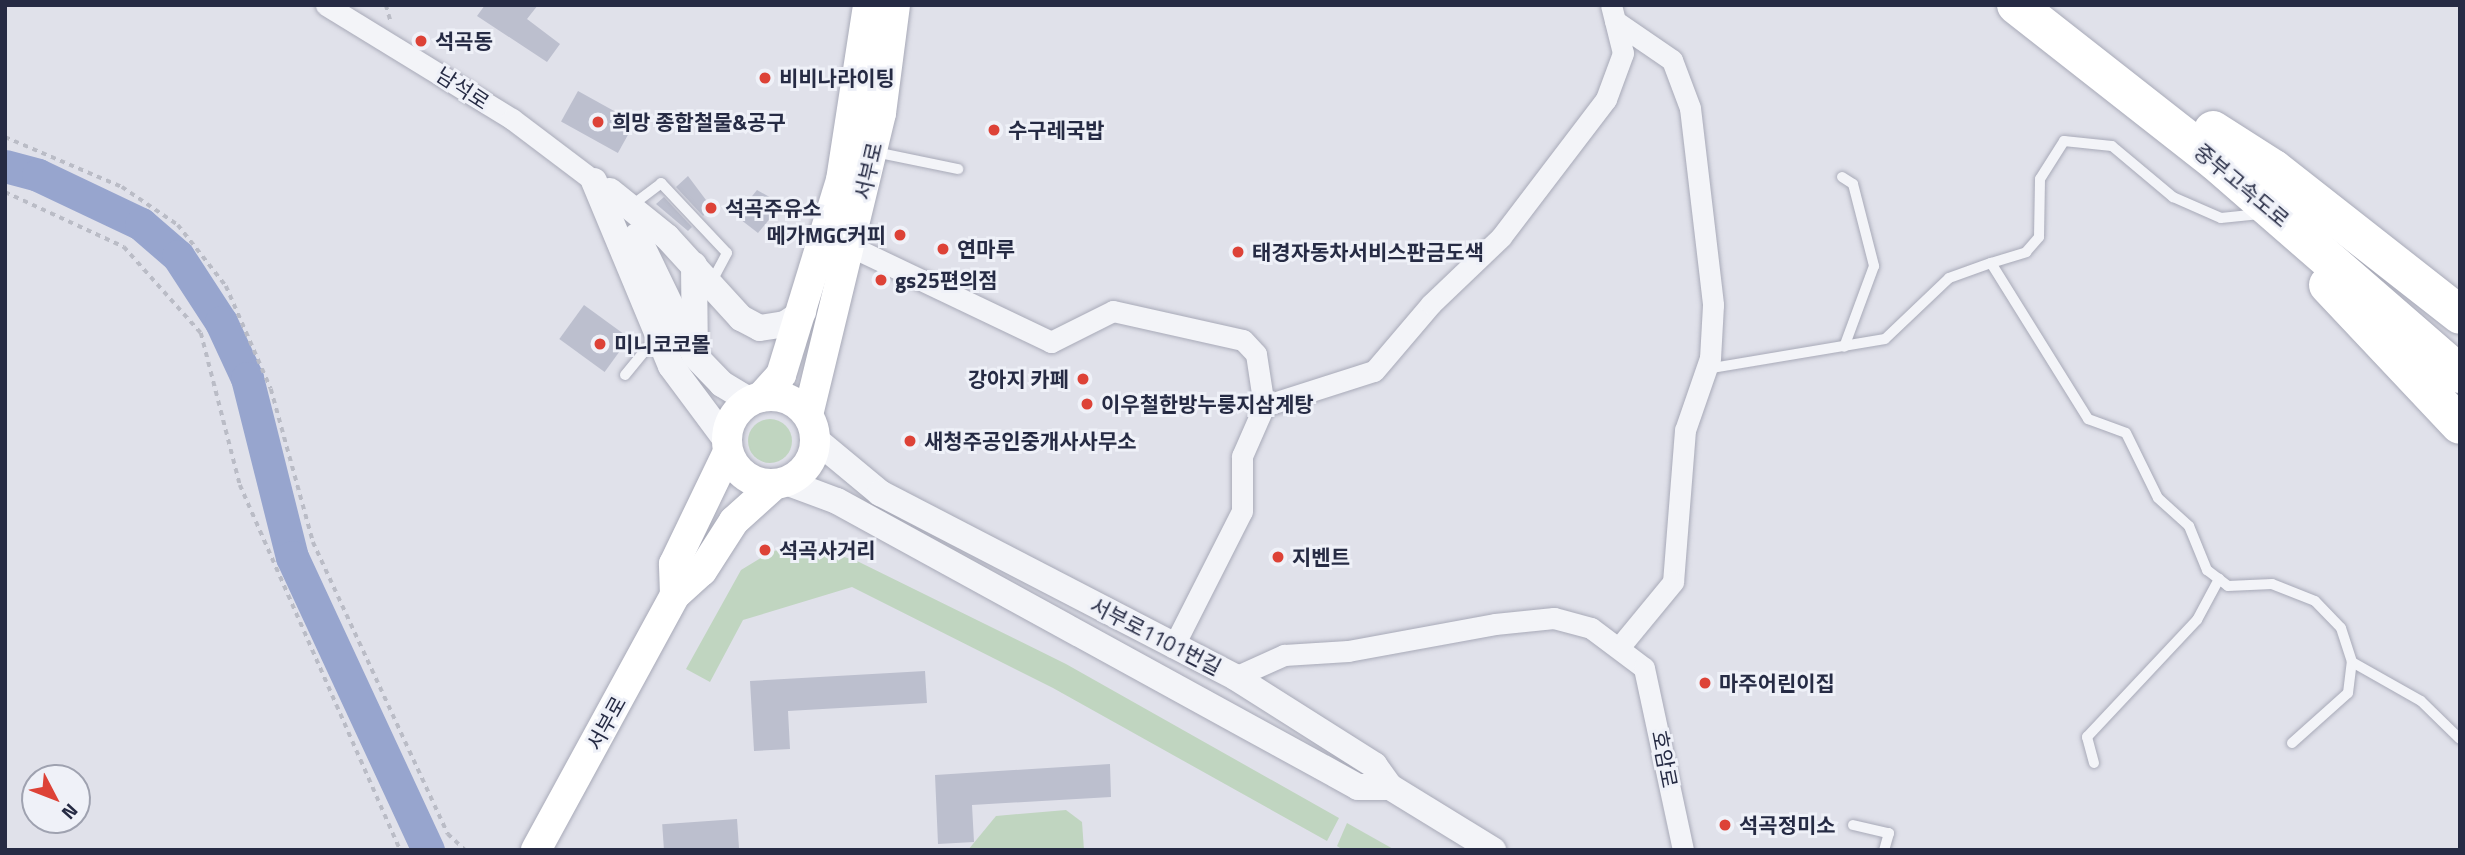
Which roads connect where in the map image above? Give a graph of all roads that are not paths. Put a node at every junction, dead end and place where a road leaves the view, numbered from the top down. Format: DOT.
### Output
graph roads {
  1 [pos="326,5"];
  2 [pos="868,5"];
  3 [pos="895,5"];
  4 [pos="2016,5"];
  5 [pos="2057,5"];
  6 [pos="1613,13"];
  7 [pos="2215,146"];
  8 [pos="872,151"];
  9 [pos="958,169"];
  10 [pos="1842,177"];
  11 [pos="611,193"];
  12 [pos="2260,214"];
  13 [pos="850,246"];
  14 [pos="1991,263"];
  15 [pos="702,274"];
  16 [pos="803,312"];
  17 [pos="2460,315"];
  18 [pos="657,336"];
  19 [pos="2460,341"];
  20 [pos="1844,348"];
  21 [pos="695,356"];
  22 [pos="1706,369"];
  23 [pos="2460,374"];
  24 [pos="625,375"];
  25 [pos="756,399"];
  26 [pos="1264,406"];
  27 [pos="2460,425"];
  28 [pos="812,427"];
  29 [pos="728,447"];
  30 [pos="780,484"];
  31 [pos="2219,579"];
  32 [pos="675,595"];
  33 [pos="1621,645"];
  34 [pos="1173,647"];
  35 [pos="2352,662"];
  36 [pos="1644,668"];
  37 [pos="1235,677"];
  38 [pos="2460,739"];
  39 [pos="2292,743"];
  40 [pos="2094,763"];
  41 [pos="1390,787"];
  42 [pos="1853,825"];
  43 [pos="536,850"];
  44 [pos="1493,850"];
  45 [pos="1683,850"];
  46 [pos="1884,850"];
  1 -- 11 [label="street, 남석로"];
  2 -- 16 [label="main road, 서부로"];
  3 -- 8 [label="main road, 서부로"];
  4 -- 7 [label="highway, 중부고속도로"];
  5 -- 7 [label="highway, 중부고속도로"];
  6 -- 22 [label="street"];
  6 -- 26 [label="street"];
  7 -- 12 [label="highway"];
  7 -- 17 [label="highway"];
  7 -- 19 [label="highway, 중부고속도로"];
  7 -- 23 [label="highway, 중부고속도로"];
  8 -- 9 [label="lane"];
  8 -- 13 [label="main road, 서부로"];
  10 -- 20 [label="lane"];
  11 -- 15 [label="street"];
  11 -- 15 [label="lane"];
  11 -- 18 [label="street"];
  11 -- 21 [label="street"];
  12 -- 14 [label="lane"];
  12 -- 27 [label="highway"];
  13 -- 26 [label="street"];
  13 -- 28 [label="main road, 서부로"];
  14 -- 20 [label="lane"];
  14 -- 31 [label="lane"];
  15 -- 16 [label="street"];
  15 -- 21 [label="street"];
  16 -- 25 [label="main road, 서부로"];
  18 -- 24 [label="lane"];
  18 -- 29 [label="street"];
  20 -- 22 [label="lane"];
  21 -- 25 [label="street"];
  22 -- 33 [label="street"];
  25 -- 28 [label="main road"];
  25 -- 29 [label="main road"];
  26 -- 34 [label="street"];
  28 -- 30 [label="main road"];
  28 -- 34 [label="street, 서부로1101번길"];
  29 -- 30 [label="main road"];
  29 -- 32 [label="main road, 서부로"];
  30 -- 32 [label="main road, 서부로"];
  30 -- 41 [label="street"];
  31 -- 35 [label="lane"];
  31 -- 40 [label="lane"];
  32 -- 43 [label="main road, 서부로"];
  33 -- 36 [label="street, 서부로1101번길"];
  33 -- 37 [label="street, 서부로1101번길"];
  34 -- 37 [label="street, 서부로1101번길"];
  35 -- 38 [label="lane"];
  35 -- 39 [label="lane"];
  36 -- 45 [label="street, 호암로"];
  37 -- 41 [label="street"];
  41 -- 44 [label="street"];
  42 -- 46 [label="lane"];
}
